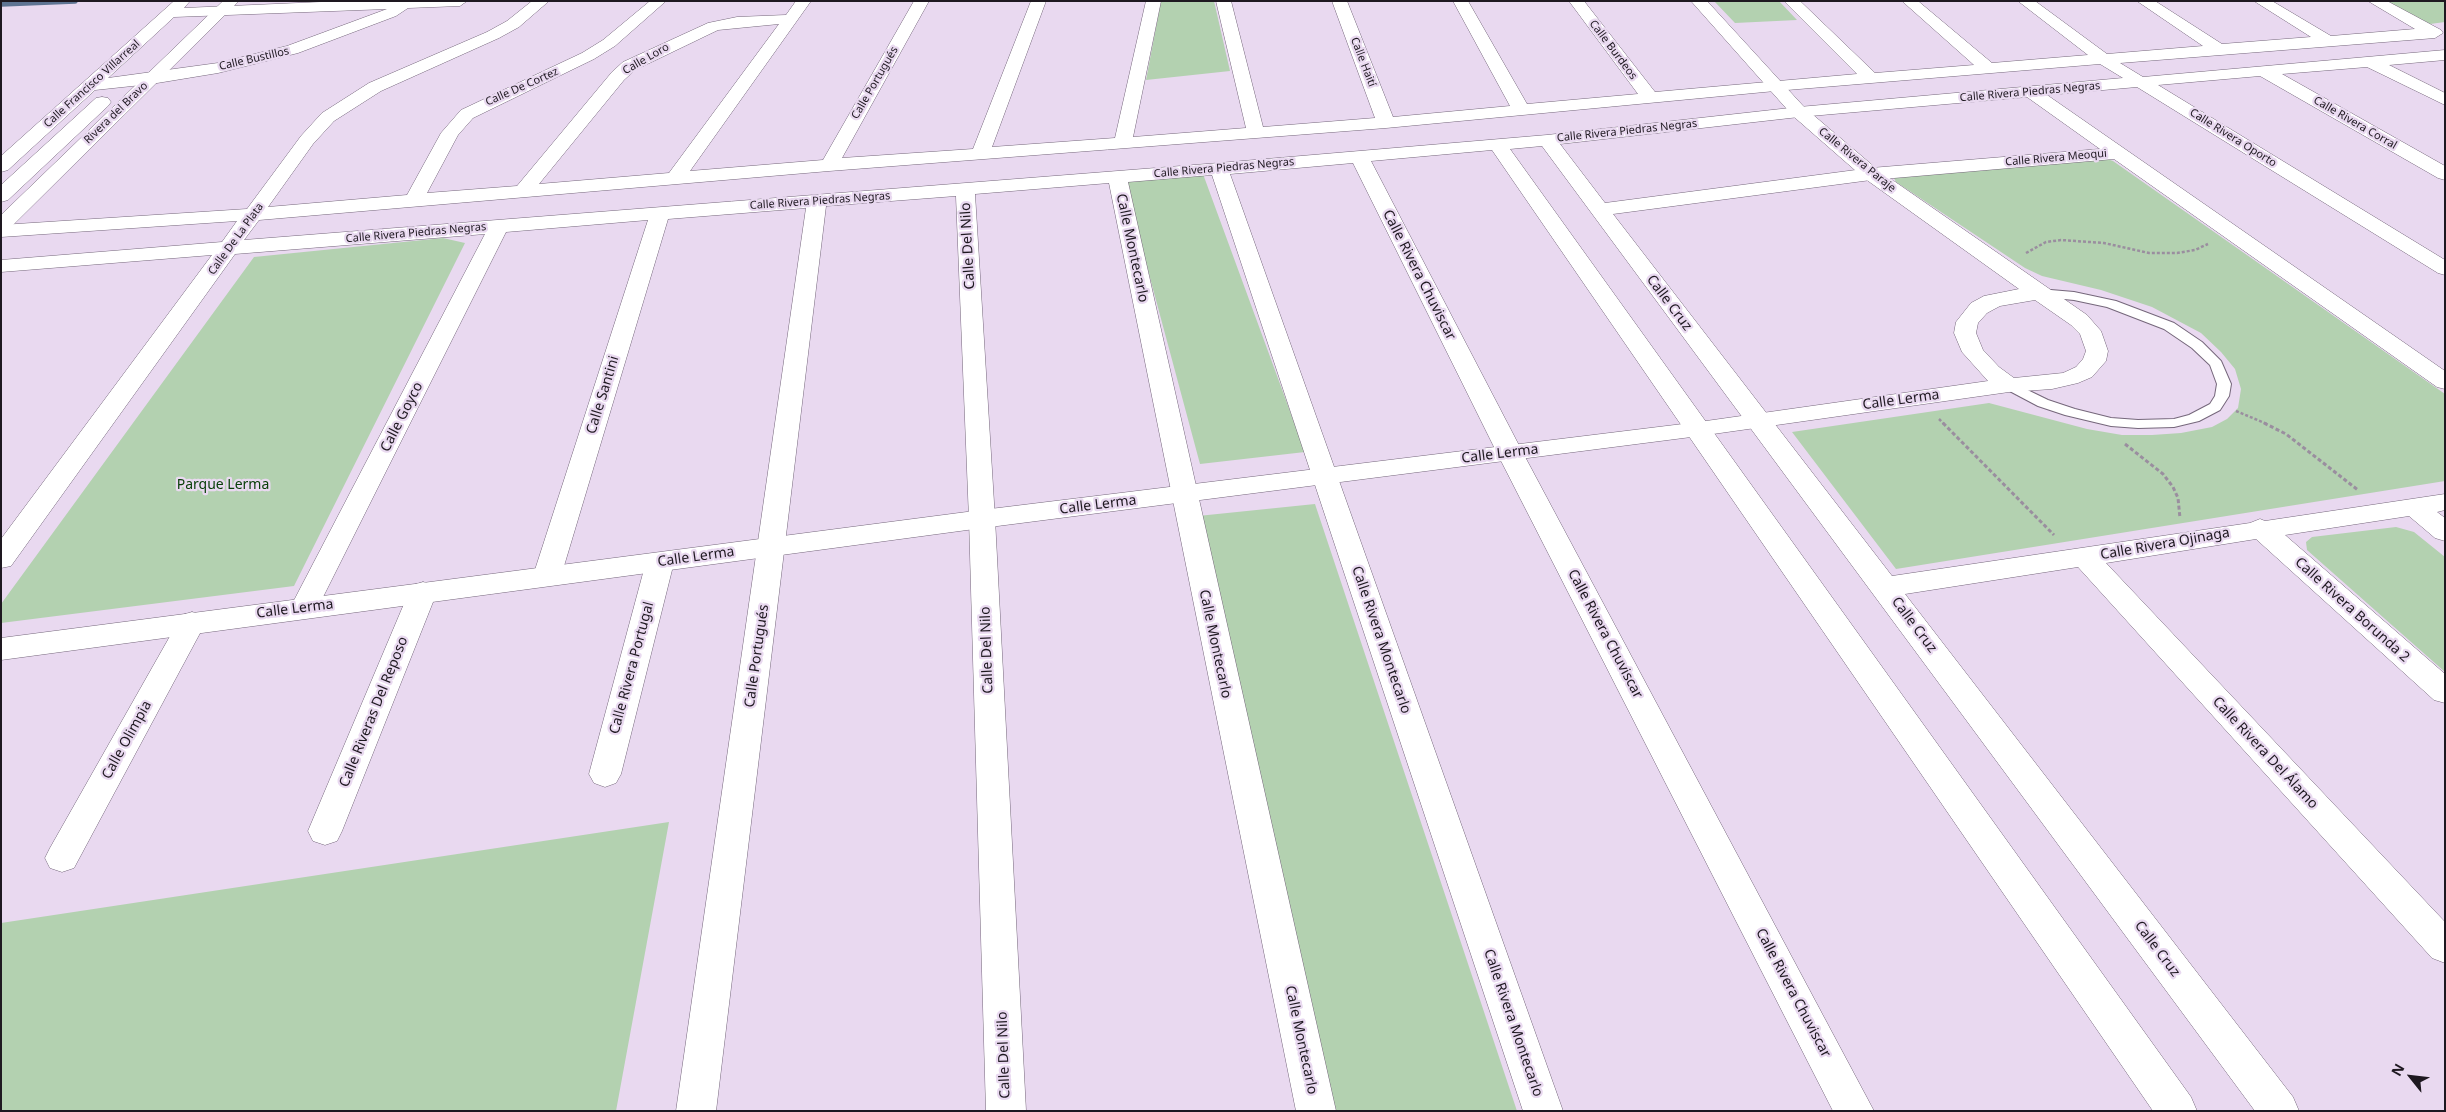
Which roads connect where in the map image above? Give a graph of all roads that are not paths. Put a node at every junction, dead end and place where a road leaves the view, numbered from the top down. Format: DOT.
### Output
graph roads {
  1 [pos="184,1"];
  2 [pos="460,1"];
  3 [pos="542,1"];
  4 [pos="658,1"];
  5 [pos="804,1"];
  6 [pos="922,1"];
  7 [pos="1039,1"];
  8 [pos="1154,1"];
  9 [pos="1223,1"];
  10 [pos="1340,1"];
  11 [pos="1460,1"];
  12 [pos="1576,1"];
  13 [pos="1698,1"];
  14 [pos="1791,1"];
  15 [pos="1909,1"];
  16 [pos="2025,1"];
  17 [pos="2144,1"];
  18 [pos="2262,1"];
  19 [pos="2375,1"];
  20 [pos="406,2"];
  21 [pos="215,6"];
  22 [pos="171,13"];
  23 [pos="790,19"];
  24 [pos="177,31"];
  25 [pos="2441,34"];
  26 [pos="2329,41"];
  27 [pos="2218,49"];
  28 [pos="2445,55"];
  29 [pos="2103,59"];
  30 [pos="143,63"];
  31 [pos="2372,63"];
  32 [pos="1988,68"];
  33 [pos="2265,72"];
  34 [pos="1871,78"];
  35 [pos="151,79"];
  36 [pos="123,82"];
  37 [pos="2141,82"];
  38 [pos="91,85"];
  39 [pos="1775,86"];
  40 [pos="2030,91"];
  41 [pos="1650,98"];
  42 [pos="2445,100"];
  43 [pos="1522,111"];
  44 [pos="1800,112"];
  45 [pos="1386,123"];
  46 [pos="1256,133"];
  47 [pos="1547,140"];
  48 [pos="1123,143"];
  49 [pos="1497,144"];
  50 [pos="2117,153"];
  51 [pos="980,154"];
  52 [pos="1359,156"];
  53 [pos="829,165"];
  54 [pos="1,166"];
  55 [pos="1218,169"];
  56 [pos="1871,174"];
  57 [pos="2445,174"];
  58 [pos="1118,177"];
  59 [pos="676,178"];
  60 [pos="964,190"];
  61 [pos="523,191"];
  62 [pos="1,196"];
  63 [pos="414,200"];
  64 [pos="817,201"];
  65 [pos="1600,210"];
  66 [pos="660,213"];
  67 [pos="254,214"];
  68 [pos="1,226"];
  69 [pos="499,226"];
  70 [pos="1,231"];
  71 [pos="229,249"];
  72 [pos="1,266"];
  73 [pos="2445,269"];
  74 [pos="2039,293"];
  75 [pos="2444,381"];
  76 [pos="2009,385"];
  77 [pos="1757,421"];
  78 [pos="1699,429"];
  79 [pos="1510,453"];
  80 [pos="1324,477"];
  81 [pos="1183,494"];
  82 [pos="2445,502"];
  83 [pos="2413,506"];
  84 [pos="982,519"];
  85 [pos="2260,528"];
  86 [pos="2445,532"];
  87 [pos="772,547"];
  88 [pos="1,559"];
  89 [pos="2081,559"];
  90 [pos="660,562"];
  91 [pos="547,576"];
  92 [pos="1885,587"];
  93 [pos="423,592"];
  94 [pos="304,608"];
  95 [pos="192,622"];
  96 [pos="1,649"];
  97 [pos="2445,692"];
  98 [pos="605,774"];
  99 [pos="325,831"];
  100 [pos="62,858"];
  101 [pos="2445,947"];
  102 [pos="696,1111"];
  103 [pos="1006,1111"];
  104 [pos="1316,1111"];
  105 [pos="1543,1111"];
  106 [pos="1854,1111"];
  107 [pos="2177,1111"];
  108 [pos="2279,1111"];
  1 -- 22 [label="street, Calle Francisco Villarreal"];
  2 -- 20 [label="street"];
  3 -- 67 [label="street, Calle De La Plata"];
  4 -- 63 [label="street, Calle De Cortez"];
  5 -- 23 [label="street"];
  6 -- 53 [label="street, Calle Portugués"];
  7 -- 51 [label="street"];
  8 -- 48 [label="street"];
  9 -- 46 [label="street"];
  10 -- 45 [label="street, Calle Haití"];
  11 -- 43 [label="street"];
  12 -- 41 [label="street, Calle Burdeos"];
  13 -- 39 [label="street, Calle Rivera Paraje"];
  14 -- 34 [label="street"];
  15 -- 32 [label="street"];
  16 -- 29 [label="street, Calle Rivera Oporto"];
  17 -- 27 [label="street"];
  18 -- 26 [label="street"];
  19 -- 25 [label="street"];
  20 -- 21 [label="street"];
  20 -- 35 [label="street, Calle Bustillos"];
  21 -- 22 [label="street"];
  21 -- 24 [label="street"];
  21 -- 35 [label="street, Rivera del Bravo"];
  22 -- 38 [label="street, Calle Francisco Villarreal"];
  23 -- 59 [label="street"];
  23 -- 61 [label="street, Calle Loro"];
  25 -- 26 [label="street, Calle Rivera Piedras Negras"];
  26 -- 27 [label="street, Calle Rivera Piedras Negras"];
  27 -- 29 [label="street, Calle Rivera Piedras Negras"];
  28 -- 31 [label="street, Calle Rivera Piedras Negras"];
  29 -- 32 [label="street, Calle Rivera Piedras Negras"];
  29 -- 37 [label="street, Calle Rivera Oporto"];
  30 -- 36 [label="street, Rivera del Bravo"];
  31 -- 33 [label="street, Calle Rivera Piedras Negras"];
  31 -- 42 [label="street"];
  32 -- 34 [label="street, Calle Rivera Piedras Negras"];
  33 -- 37 [label="street, Calle Rivera Piedras Negras"];
  33 -- 57 [label="street, Calle Rivera Corral"];
  34 -- 39 [label="street, Calle Rivera Piedras Negras"];
  35 -- 36 [label="street, Calle Bustillos"];
  35 -- 68 [label="street, Rivera del Bravo"];
  36 -- 38 [label="street, Calle Bustillos"];
  36 -- 62 [label="street, Rivera del Bravo"];
  37 -- 40 [label="street, Calle Rivera Piedras Negras"];
  37 -- 73 [label="street, Calle Rivera Oporto"];
  38 -- 54 [label="street, Calle Francisco Villarreal"];
  39 -- 41 [label="street, Calle Rivera Piedras Negras"];
  39 -- 44 [label="street, Calle Rivera Paraje"];
  40 -- 44 [label="street, Calle Rivera Piedras Negras"];
  40 -- 50 [label="street"];
  41 -- 43 [label="street, Calle Rivera Piedras Negras"];
  43 -- 45 [label="street, Calle Rivera Piedras Negras"];
  44 -- 47 [label="street, Calle Rivera Piedras Negras"];
  44 -- 56 [label="street, Calle Rivera Paraje"];
  45 -- 46 [label="street, Calle Rivera Piedras Negras"];
  46 -- 48 [label="street, Calle Rivera Piedras Negras"];
  47 -- 49 [label="street, Calle Rivera Piedras Negras"];
  47 -- 65 [label="street, Calle Cruz"];
  48 -- 51 [label="street, Calle Rivera Piedras Negras"];
  49 -- 52 [label="street, Calle Rivera Piedras Negras"];
  49 -- 78 [label="street"];
  50 -- 56 [label="street, Calle Rivera Meoqui"];
  50 -- 75 [label="street, Calle Rivera Meoqui"];
  51 -- 53 [label="street, Calle Rivera Piedras Negras"];
  52 -- 55 [label="street, Calle Rivera Piedras Negras"];
  52 -- 79 [label="street, Calle Rivera Chuviscar"];
  53 -- 59 [label="street, Calle Rivera Piedras Negras"];
  55 -- 58 [label="street, Calle Rivera Piedras Negras"];
  55 -- 80 [label="street, Calle Rivera Montecarlo"];
  56 -- 65 [label="street, Calle Rivera Meoqui"];
  56 -- 74 [label="street, Calle Rivera Paraje"];
  58 -- 60 [label="street, Calle Rivera Piedras Negras"];
  58 -- 81 [label="street, Calle Montecarlo"];
  59 -- 61 [label="street, Calle Rivera Piedras Negras"];
  60 -- 64 [label="street, Calle Rivera Piedras Negras"];
  60 -- 84 [label="street, Calle Del Nilo"];
  61 -- 63 [label="street, Calle Rivera Piedras Negras"];
  63 -- 67 [label="street, Calle Rivera Piedras Negras"];
  64 -- 66 [label="street, Calle Rivera Piedras Negras"];
  64 -- 87 [label="street, Calle Portugués"];
  65 -- 77 [label="street, Calle Cruz"];
  66 -- 69 [label="street, Calle Rivera Piedras Negras"];
  66 -- 91 [label="street, Calle Santini"];
  67 -- 70 [label="street, Calle Rivera Piedras Negras"];
  67 -- 71 [label="street, Calle De La Plata"];
  69 -- 71 [label="street, Calle Rivera Piedras Negras"];
  69 -- 94 [label="street, Calle Goyco"];
  71 -- 72 [label="street, Calle Rivera Piedras Negras"];
  71 -- 88 [label="street, Calle De La Plata"];
  74 -- 76 [label="street"];
  74 -- 76 [label="street, Calle Lerma"];
  74 -- 76 [label="lane"];
  76 -- 77 [label="street, Calle Lerma"];
  77 -- 78 [label="street, Calle Lerma"];
  77 -- 92 [label="street, Calle Cruz"];
  78 -- 79 [label="street, Calle Lerma"];
  78 -- 107 [label="street"];
  79 -- 80 [label="street, Calle Lerma"];
  79 -- 106 [label="street, Calle Rivera Chuviscar"];
  80 -- 81 [label="street, Calle Lerma"];
  80 -- 105 [label="street, Calle Rivera Montecarlo"];
  81 -- 84 [label="street, Calle Lerma"];
  81 -- 104 [label="street, Calle Montecarlo"];
  82 -- 83 [label="street, Calle Rivera Ojinaga"];
  83 -- 85 [label="street, Calle Rivera Ojinaga"];
  83 -- 86 [label="street"];
  84 -- 87 [label="street, Calle Lerma"];
  84 -- 103 [label="street, Calle Del Nilo"];
  85 -- 89 [label="street, Calle Rivera Ojinaga"];
  85 -- 97 [label="street, Calle Rivera Borunda 2"];
  87 -- 90 [label="street, Calle Lerma"];
  87 -- 102 [label="street, Calle Portugués"];
  89 -- 92 [label="street, Calle Rivera Ojinaga"];
  89 -- 101 [label="street, Calle Rivera Del Álamo"];
  90 -- 91 [label="street, Calle Lerma"];
  90 -- 98 [label="street, Calle Rivera Portugal"];
  91 -- 93 [label="street, Calle Lerma"];
  92 -- 108 [label="street, Calle Cruz"];
  93 -- 94 [label="street, Calle Lerma"];
  93 -- 99 [label="street, Calle Riveras Del Reposo"];
  94 -- 95 [label="street, Calle Lerma"];
  95 -- 96 [label="street, Calle Lerma"];
  95 -- 100 [label="street, Calle Olimpia"];
}
